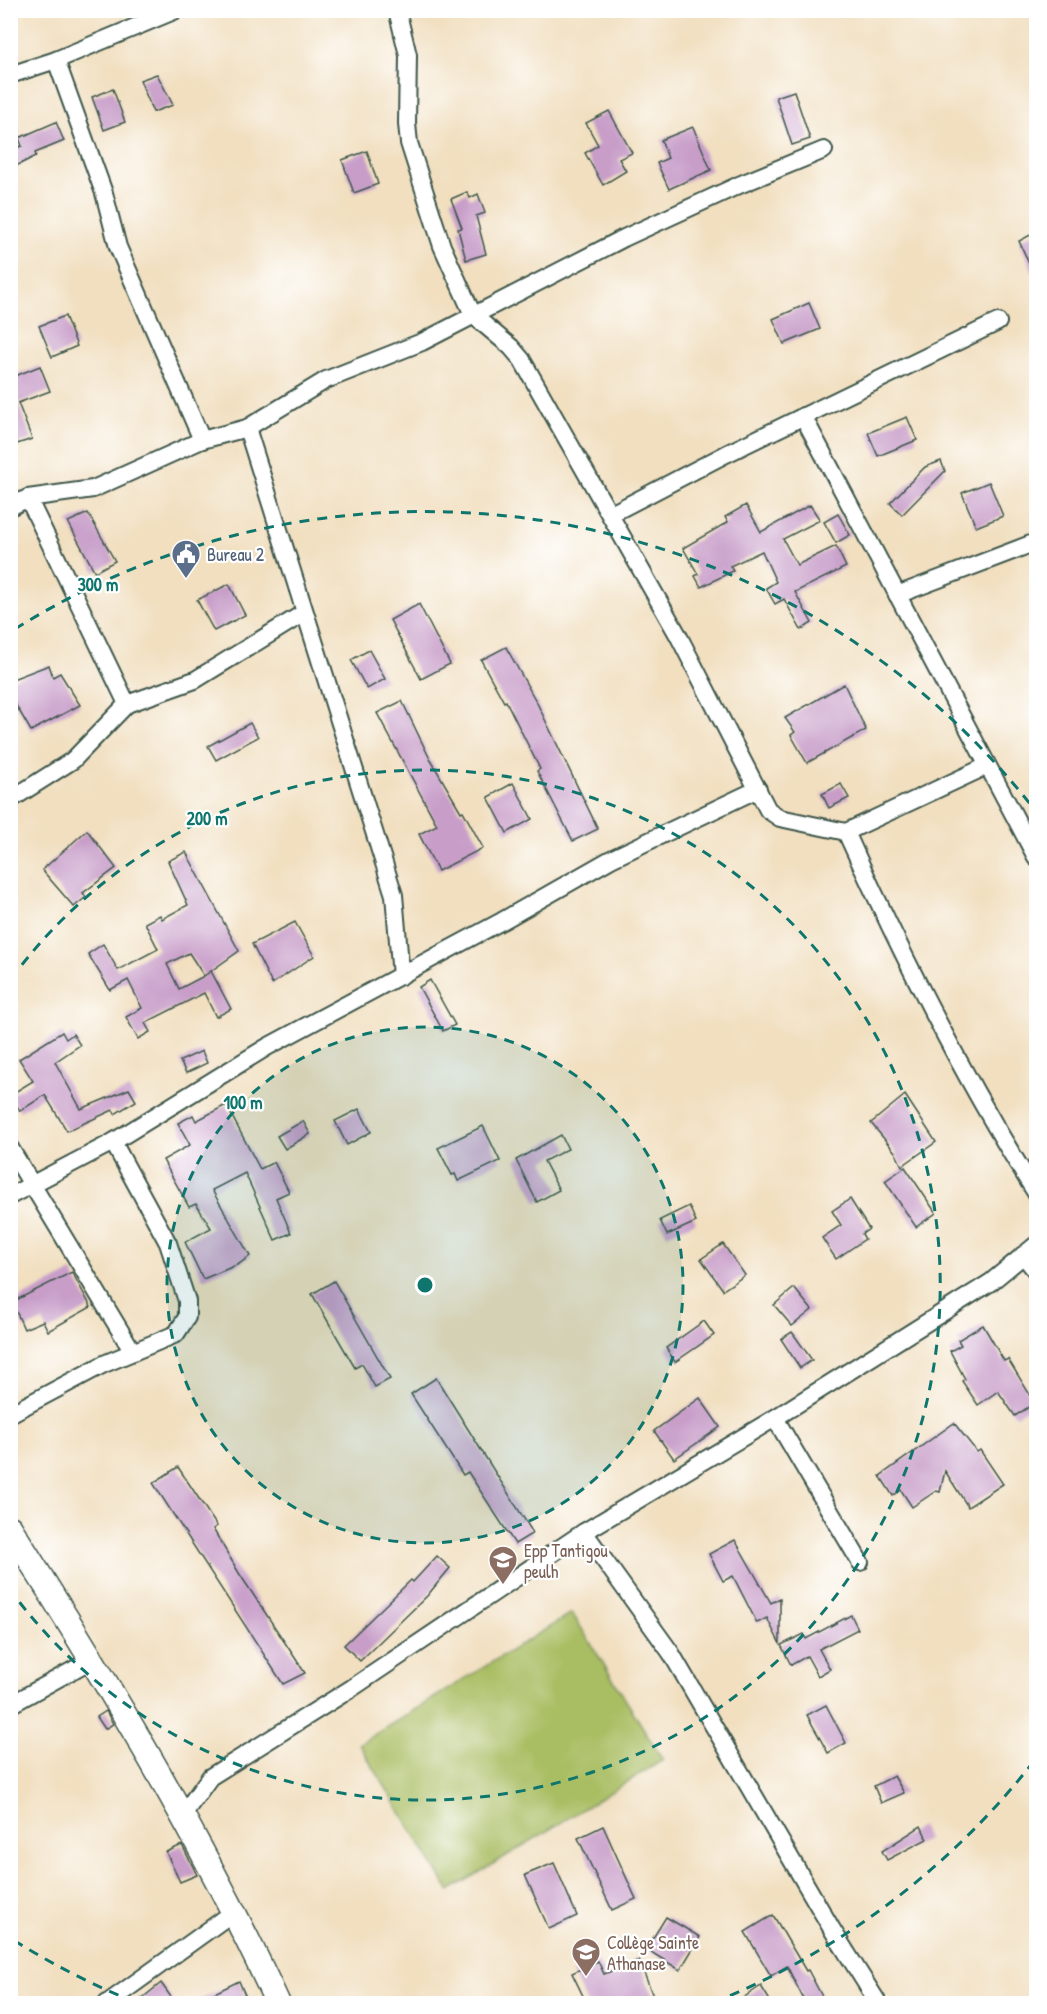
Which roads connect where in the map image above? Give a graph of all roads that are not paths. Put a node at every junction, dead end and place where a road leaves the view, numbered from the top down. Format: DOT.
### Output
graph roads {
  1 [pos="176,10"];
  2 [pos="397,10"];
  3 [pos="56,60"];
  4 [pos="10,75"];
  5 [pos="824,150"];
  6 [pos="473,315"];
  7 [pos="998,322"];
  8 [pos="803,416"];
  9 [pos="247,428"];
  10 [pos="202,440"];
  11 [pos="28,498"];
  12 [pos="10,507"];
  13 [pos="611,514"];
  14 [pos="1036,542"];
  15 [pos="897,595"];
  16 [pos="304,613"];
  17 [pos="128,704"];
  18 [pos="987,766"];
  19 [pos="758,789"];
  20 [pos="10,800"];
  21 [pos="846,832"];
  22 [pos="1036,857"];
  23 [pos="401,976"];
  24 [pos="113,1142"];
  25 [pos="10,1148"];
  26 [pos="32,1185"];
  27 [pos="1036,1193"];
  28 [pos="10,1196"];
  29 [pos="1030,1250"];
  30 [pos="1036,1271"];
  31 [pos="133,1352"];
  32 [pos="10,1414"];
  33 [pos="775,1418"];
  34 [pos="10,1528"];
  35 [pos="584,1532"];
  36 [pos="860,1562"];
  37 [pos="93,1659"];
  38 [pos="10,1705"];
  39 [pos="182,1816"];
  40 [pos="234,1911"];
  41 [pos="106,2004"];
  42 [pos="278,2004"];
  43 [pos="873,2004"];
  1 -- 3 [label="street"];
  2 -- 6 [label="street"];
  3 -- 4 [label="street"];
  3 -- 10 [label="street"];
  5 -- 6 [label="street"];
  6 -- 9 [label="street"];
  6 -- 13 [label="street"];
  7 -- 8 [label="street"];
  8 -- 13 [label="street"];
  8 -- 15 [label="street"];
  9 -- 10 [label="street"];
  9 -- 16 [label="street"];
  10 -- 11 [label="street"];
  11 -- 12 [label="street"];
  11 -- 17 [label="street"];
  13 -- 19 [label="street"];
  14 -- 15 [label="street"];
  15 -- 18 [label="street"];
  16 -- 17 [label="street"];
  16 -- 23 [label="street"];
  17 -- 20 [label="street"];
  18 -- 21 [label="street"];
  18 -- 22 [label="street"];
  19 -- 21 [label="street"];
  19 -- 23 [label="street"];
  21 -- 27 [label="street"];
  23 -- 24 [label="street"];
  24 -- 26 [label="street"];
  24 -- 31 [label="street"];
  25 -- 26 [label="street"];
  26 -- 28 [label="street"];
  26 -- 31 [label="street"];
  29 -- 30 [label="street"];
  29 -- 33 [label="street"];
  31 -- 32 [label="street"];
  33 -- 35 [label="street"];
  33 -- 36 [label="street"];
  34 -- 37 [label="main road"];
  35 -- 39 [label="street"];
  35 -- 43 [label="street"];
  37 -- 38 [label="street"];
  37 -- 39 [label="main road"];
  39 -- 40 [label="main road"];
  40 -- 41 [label="street"];
  40 -- 42 [label="main road"];
}
